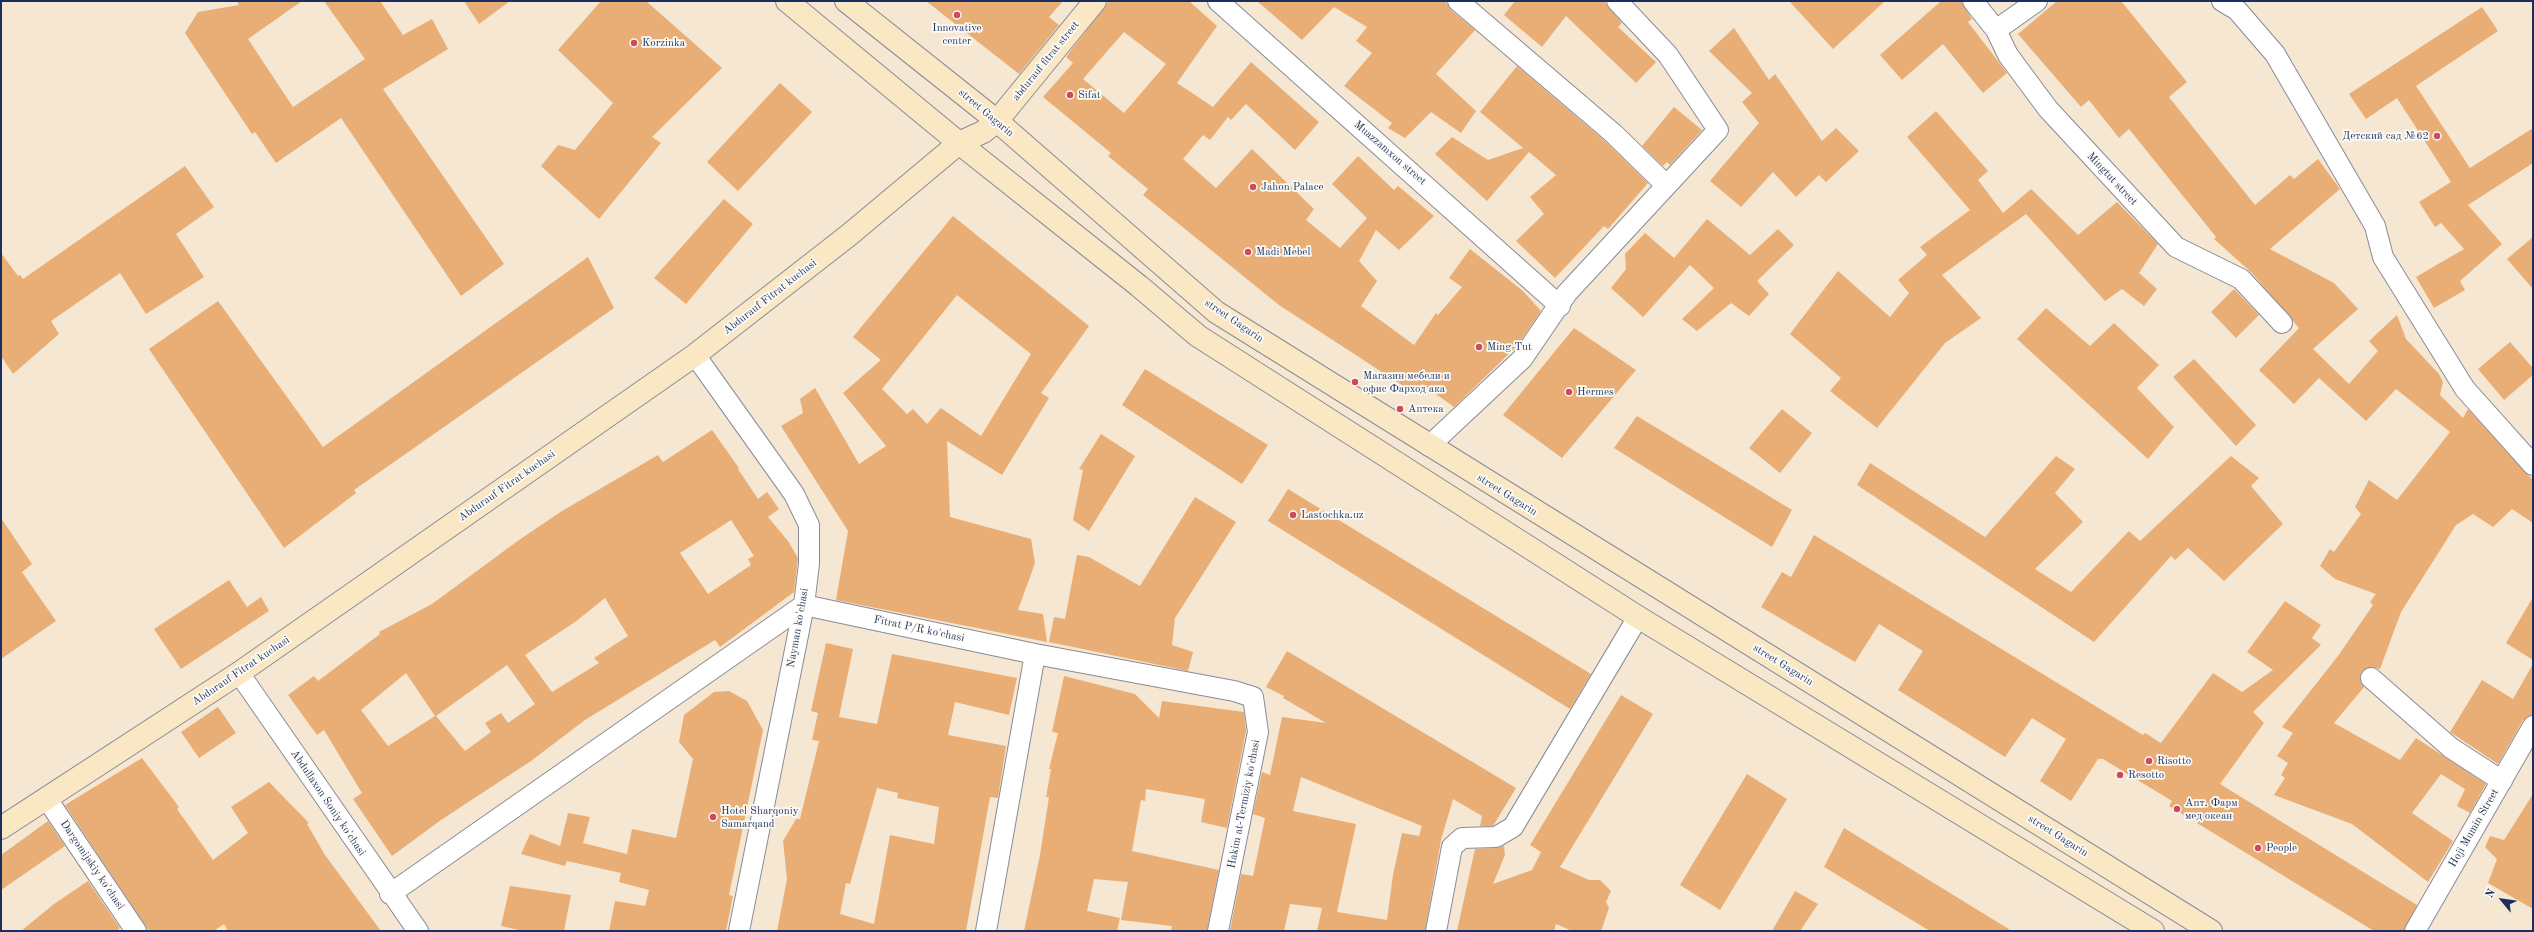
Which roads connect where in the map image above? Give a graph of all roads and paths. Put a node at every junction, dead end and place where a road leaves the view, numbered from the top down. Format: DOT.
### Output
graph roads {
  1 [pos="787,1"];
  2 [pos="846,1"];
  3 [pos="1095,1"];
  4 [pos="1218,1"];
  5 [pos="1458,1"];
  6 [pos="1617,1"];
  7 [pos="1973,1"];
  8 [pos="2037,1"];
  9 [pos="2222,1"];
  10 [pos="1996,30"];
  11 [pos="997,121"];
  12 [pos="960,143"];
  13 [pos="1666,185"];
  14 [pos="1560,306"];
  15 [pos="2282,323"];
  16 [pos="695,355"];
  17 [pos="1429,446"];
  18 [pos="2533,465"];
  19 [pos="804,605"];
  20 [pos="1638,617"];
  21 [pos="1035,654"];
  22 [pos="239,673"];
  23 [pos="2372,678"];
  24 [pos="1234,691"];
  25 [pos="2533,726"];
  26 [pos="2502,780"];
  27 [pos="47,799"];
  28 [pos="1,828"];
  29 [pos="390,894"];
  30 [pos="136,931"];
  31 [pos="418,931"];
  32 [pos="739,931"];
  33 [pos="986,931"];
  34 [pos="1218,931"];
  35 [pos="1436,931"];
  36 [pos="2152,931"];
  37 [pos="2211,931"];
  38 [pos="2415,931"];
  1 -- 12 [label="main road"];
  2 -- 11 [label="main road, street Gagarin"];
  3 -- 11 [label="main road, abdurauf fitrat street"];
  4 -- 14 [label="street, Muazzamxon street"];
  5 -- 13 [label="street"];
  6 -- 13 [label="street"];
  7 -- 10 [label="street, Mingtut street"];
  8 -- 10 [label="street"];
  9 -- 18 [label="street"];
  10 -- 15 [label="street, Mingtut street"];
  11 -- 12 [label="main road, Abdurauf Fitrat kuchasi"];
  11 -- 17 [label="main road, street Gagarin"];
  12 -- 16 [label="main road, Abdurauf Fitrat kuchasi"];
  12 -- 20 [label="main road"];
  13 -- 14 [label="street"];
  14 -- 17 [label="street"];
  16 -- 19 [label="street, Nayman ko'chasi"];
  16 -- 22 [label="main road, Abdurauf Fitrat kuchasi"];
  17 -- 37 [label="main road, street Gagarin"];
  19 -- 21 [label="street, Fitrat P/R ko'chasi"];
  19 -- 29 [label="street"];
  19 -- 32 [label="street, Nayman ko'chasi"];
  20 -- 35 [label="street"];
  20 -- 36 [label="main road"];
  21 -- 24 [label="street, Fitrat P/R ko'chasi"];
  21 -- 33 [label="street"];
  22 -- 27 [label="main road, Abdurauf Fitrat kuchasi"];
  22 -- 29 [label="street, Abdullaxon Soniy ko'chasi"];
  23 -- 26 [label="street"];
  24 -- 34 [label="street, Hakim at-Termiziy ko'chasi"];
  25 -- 26 [label="street, Hoji Mumin Street"];
  26 -- 38 [label="street, Hoji Mumin Street"];
  27 -- 28 [label="main road, Abdurauf Fitrat kuchasi"];
  27 -- 30 [label="street, Dargomijskiy ko'chasi"];
  29 -- 31 [label="street, Abdullaxon Soniy ko'chasi"];
}
